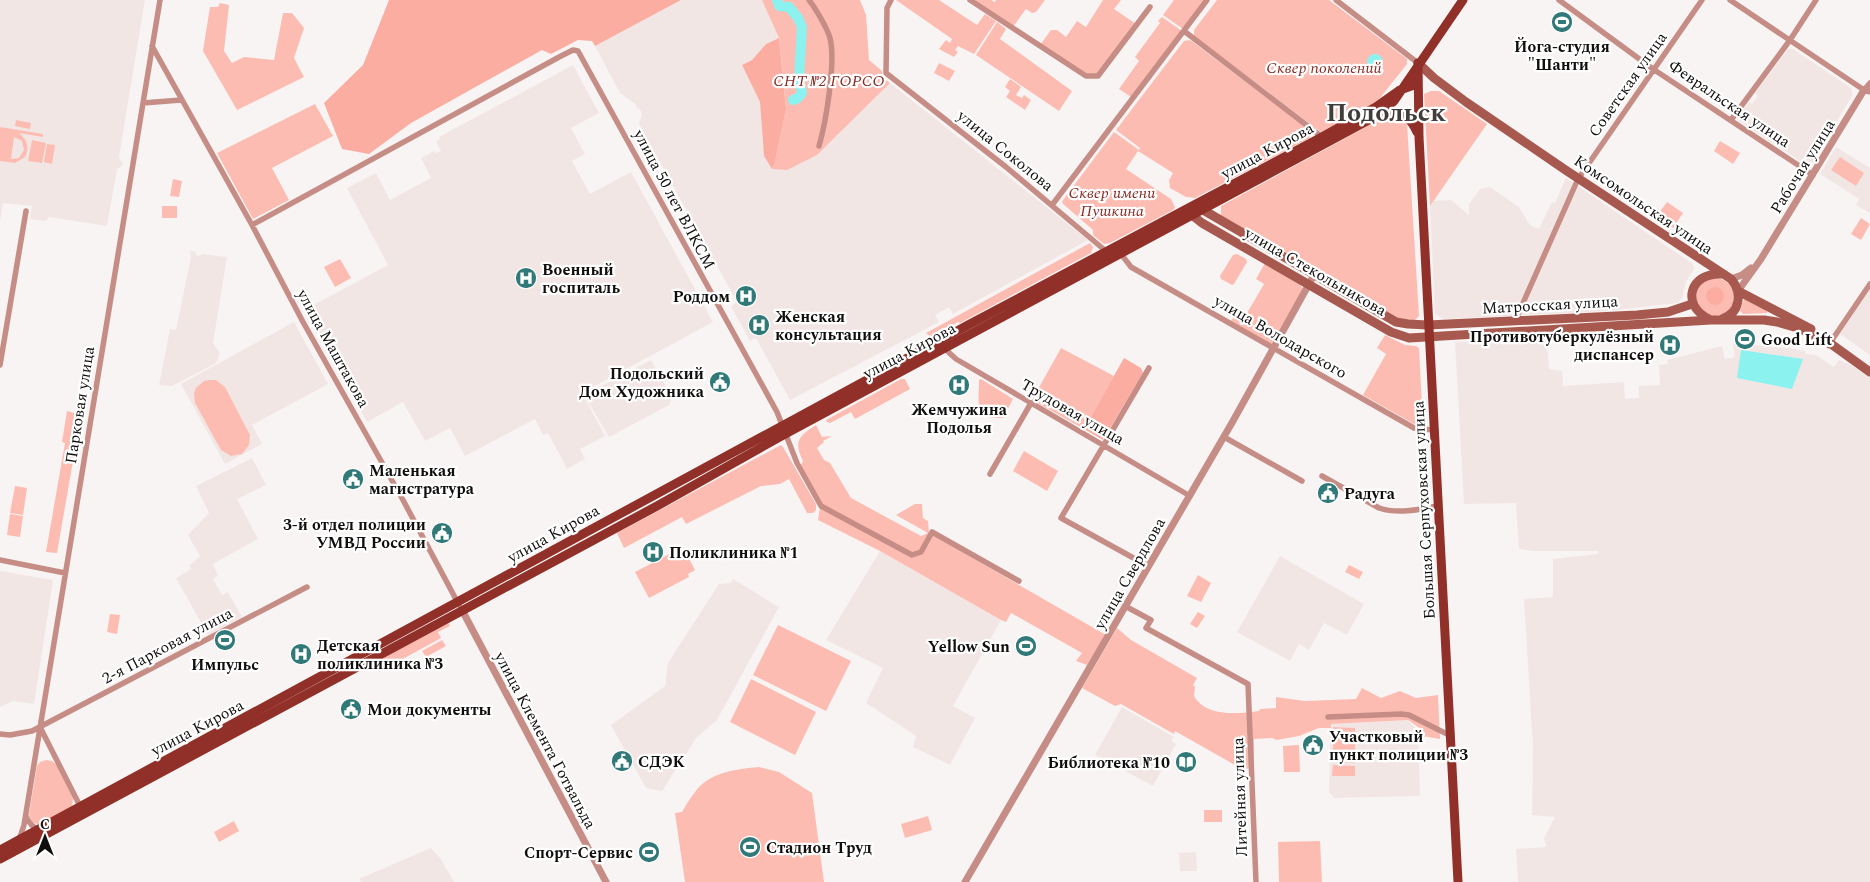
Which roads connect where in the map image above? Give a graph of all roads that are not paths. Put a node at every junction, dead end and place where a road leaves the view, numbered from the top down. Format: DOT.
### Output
graph roads {
  1 [pos="160,0"];
  2 [pos="890,0"];
  3 [pos="970,0"];
  4 [pos="1207,0"];
  5 [pos="1336,0"];
  6 [pos="1463,0"];
  7 [pos="1559,0"];
  8 [pos="1702,0"];
  9 [pos="1730,0"];
  10 [pos="1816,0"];
  11 [pos="812,1"];
  12 [pos="1150,7"];
  13 [pos="1184,31"];
  14 [pos="1790,40"];
  15 [pos="152,46"];
  16 [pos="1418,63"];
  17 [pos="1654,69"];
  18 [pos="1417,84"];
  19 [pos="1442,84"];
  20 [pos="1870,84"];
  21 [pos="1400,90"];
  22 [pos="1867,90"];
  23 [pos="181,100"];
  24 [pos="143,103"];
  25 [pos="1380,114"];
  26 [pos="1731,120"];
  27 [pos="1419,136"];
  28 [pos="1322,137"];
  29 [pos="819,146"];
  30 [pos="1813,176"];
  31 [pos="1578,178"];
  32 [pos="1052,204"];
  33 [pos="1191,210"];
  34 [pos="1203,210"];
  35 [pos="26,211"];
  36 [pos="252,225"];
  37 [pos="1113,255"];
  38 [pos="1758,264"];
  39 [pos="1722,274"];
  40 [pos="1314,275"];
  41 [pos="1731,279"];
  42 [pos="1308,284"];
  43 [pos="1870,284"];
  44 [pos="1738,291"];
  45 [pos="1692,304"];
  46 [pos="1007,310"];
  47 [pos="1715,320"];
  48 [pos="1515,321"];
  49 [pos="1408,324"];
  50 [pos="1428,325"];
  51 [pos="1429,338"];
  52 [pos="1830,343"];
  53 [pos="944,348"];
  54 [pos="1274,348"];
  55 [pos="929,351"];
  56 [pos="0,365"];
  57 [pos="1149,368"];
  58 [pos="1870,372"];
  59 [pos="1031,403"];
  60 [pos="784,430"];
  61 [pos="1433,430"];
  62 [pos="1224,437"];
  63 [pos="1104,445"];
  64 [pos="990,474"];
  65 [pos="1322,476"];
  66 [pos="1302,481"];
  67 [pos="1190,496"];
  68 [pos="1437,506"];
  69 [pos="0,560"];
  70 [pos="1148,566"];
  71 [pos="65,573"];
  72 [pos="1019,581"];
  73 [pos="306,587"];
  74 [pos="460,606"];
  75 [pos="1125,606"];
  76 [pos="1328,717"];
  77 [pos="40,727"];
  78 [pos="0,734"];
  79 [pos="1450,735"];
  80 [pos="82,810"];
  81 [pos="26,814"];
  82 [pos="37,830"];
  83 [pos="50,832"];
  84 [pos="18,840"];
  85 [pos="0,850"];
  86 [pos="0,860"];
  87 [pos="606,882"];
  88 [pos="965,882"];
  89 [pos="1256,882"];
  90 [pos="1458,882"];
  1 -- 15 [label="street, Парковая улица"];
  2 -- 32 [label="street, улица Соколова"];
  3 -- 12 [label="street"];
  4 -- 13 [label="street"];
  5 -- 16 [label="street"];
  6 -- 16 [label="main road"];
  7 -- 17 [label="street, Февральская улица"];
  8 -- 17 [label="street, Советская улица"];
  9 -- 14 [label="street"];
  10 -- 14 [label="street"];
  11 -- 29 [label="street"];
  13 -- 28 [label="street"];
  13 -- 32 [label="street"];
  14 -- 22 [label="street"];
  14 -- 26 [label="street"];
  15 -- 23 [label="street, улица Маштакова"];
  15 -- 24 [label="street, Парковая улица"];
  16 -- 18 [label="main road, Большая Серпуховская улица"];
  16 -- 19 [label="main road, Комсомольская улица"];
  16 -- 21 [label="main road"];
  17 -- 26 [label="street, Февральская улица"];
  17 -- 31 [label="street, Советская улица"];
  18 -- 19 [label="main road"];
  18 -- 21 [label="main road"];
  18 -- 27 [label="main road, Большая Серпуховская улица"];
  19 -- 31 [label="main road, Комсомольская улица"];
  20 -- 22 [label="street, Рабочая улица"];
  21 -- 25 [label="main road, улица Кирова"];
  21 -- 28 [label="main road, улица Кирова"];
  22 -- 30 [label="street, Рабочая улица"];
  23 -- 24 [label="street"];
  23 -- 36 [label="street, улица Маштакова"];
  24 -- 71 [label="street, Парковая улица"];
  25 -- 27 [label="main road"];
  25 -- 34 [label="main road, улица Кирова"];
  26 -- 30 [label="street, Февральская улица"];
  27 -- 50 [label="main road, Большая Серпуховская улица"];
  28 -- 33 [label="main road, улица Кирова"];
  30 -- 38 [label="street, Рабочая улица"];
  31 -- 39 [label="main road, Комсомольская улица"];
  31 -- 48 [label="street, Советская улица"];
  32 -- 37 [label="street, улица Соколова"];
  33 -- 34 [label="main road"];
  33 -- 37 [label="main road, улица Кирова"];
  33 -- 37 [label="main road, улица Кирова"];
  33 -- 42 [label="main road, улица Стекольникова"];
  34 -- 40 [label="main road, улица Стекольникова"];
  35 -- 56 [label="street"];
  36 -- 60 [label="street, улица 50 лет ВЛКСМ"];
  36 -- 74 [label="street, улица Маштакова"];
  37 -- 46 [label="main road, улица Кирова"];
  37 -- 54 [label="street, улица Володарского"];
  38 -- 41 [label="street, Рабочая улица"];
  38 -- 44 [label="street, Рабочая улица"];
  39 -- 41 [label="main road, Комсомольская улица"];
  39 -- 45 [label="main road"];
  40 -- 42 [label="street, улица Свердлова"];
  40 -- 49 [label="main road, улица Стекольникова"];
  41 -- 44 [label="main road"];
  42 -- 51 [label="main road, улица Стекольникова"];
  42 -- 54 [label="street, улица Свердлова"];
  43 -- 52 [label="street"];
  44 -- 47 [label="main road"];
  44 -- 52 [label="main road"];
  45 -- 47 [label="main road"];
  45 -- 48 [label="main road, Матросская улица"];
  46 -- 53 [label="main road, улица Кирова"];
  46 -- 55 [label="main road, улица Кирова"];
  47 -- 51 [label="main road, Матросская улица"];
  47 -- 52 [label="main road"];
  48 -- 50 [label="main road, Матросская улица"];
  49 -- 50 [label="main road, Матросская улица"];
  50 -- 51 [label="main road, Большая Серпуховская улица"];
  51 -- 61 [label="main road, Большая Серпуховская улица"];
  52 -- 58 [label="main road"];
  53 -- 55 [label="main road, улица Кирова"];
  53 -- 59 [label="street, Трудовая улица"];
  54 -- 61 [label="street, улица Володарского"];
  54 -- 62 [label="street, улица Свердлова"];
  55 -- 60 [label="main road, улица Кирова"];
  57 -- 63 [label="street"];
  59 -- 63 [label="street, Трудовая улица"];
  59 -- 64 [label="street"];
  60 -- 72 [label="street, улица 50 лет ВЛКСМ"];
  60 -- 74 [label="main road, улица Кирова"];
  61 -- 68 [label="main road, Большая Серпуховская улица"];
  62 -- 66 [label="street"];
  62 -- 67 [label="street, улица Свердлова"];
  63 -- 67 [label="street, Трудовая улица"];
  63 -- 70 [label="street"];
  65 -- 68 [label="street"];
  67 -- 70 [label="street, улица Свердлова"];
  68 -- 79 [label="main road, Большая Серпуховская улица"];
  69 -- 71 [label="street"];
  70 -- 75 [label="street, улица Свердлова"];
  71 -- 77 [label="street, Парковая улица"];
  73 -- 77 [label="street, 2-я Парковая улица"];
  74 -- 80 [label="main road, улица Кирова"];
  74 -- 87 [label="street, улица Клемента Готвальда"];
  75 -- 88 [label="street, улица Свердлова"];
  75 -- 89 [label="street, Литейная улица"];
  76 -- 79 [label="street"];
  77 -- 78 [label="street, 2-я Парковая улица"];
  77 -- 80 [label="street"];
  77 -- 81 [label="street, Парковая улица"];
  79 -- 90 [label="main road, Большая Серпуховская улица"];
  80 -- 82 [label="main road, улица Кирова"];
  80 -- 83 [label="main road, улица Кирова"];
  81 -- 82 [label="street"];
  81 -- 84 [label="street, Парковая улица"];
  82 -- 83 [label="street"];
  82 -- 84 [label="main road, улица Кирова"];
  83 -- 86 [label="main road, улица Кирова"];
  84 -- 85 [label="main road, улица Кирова"];
}
